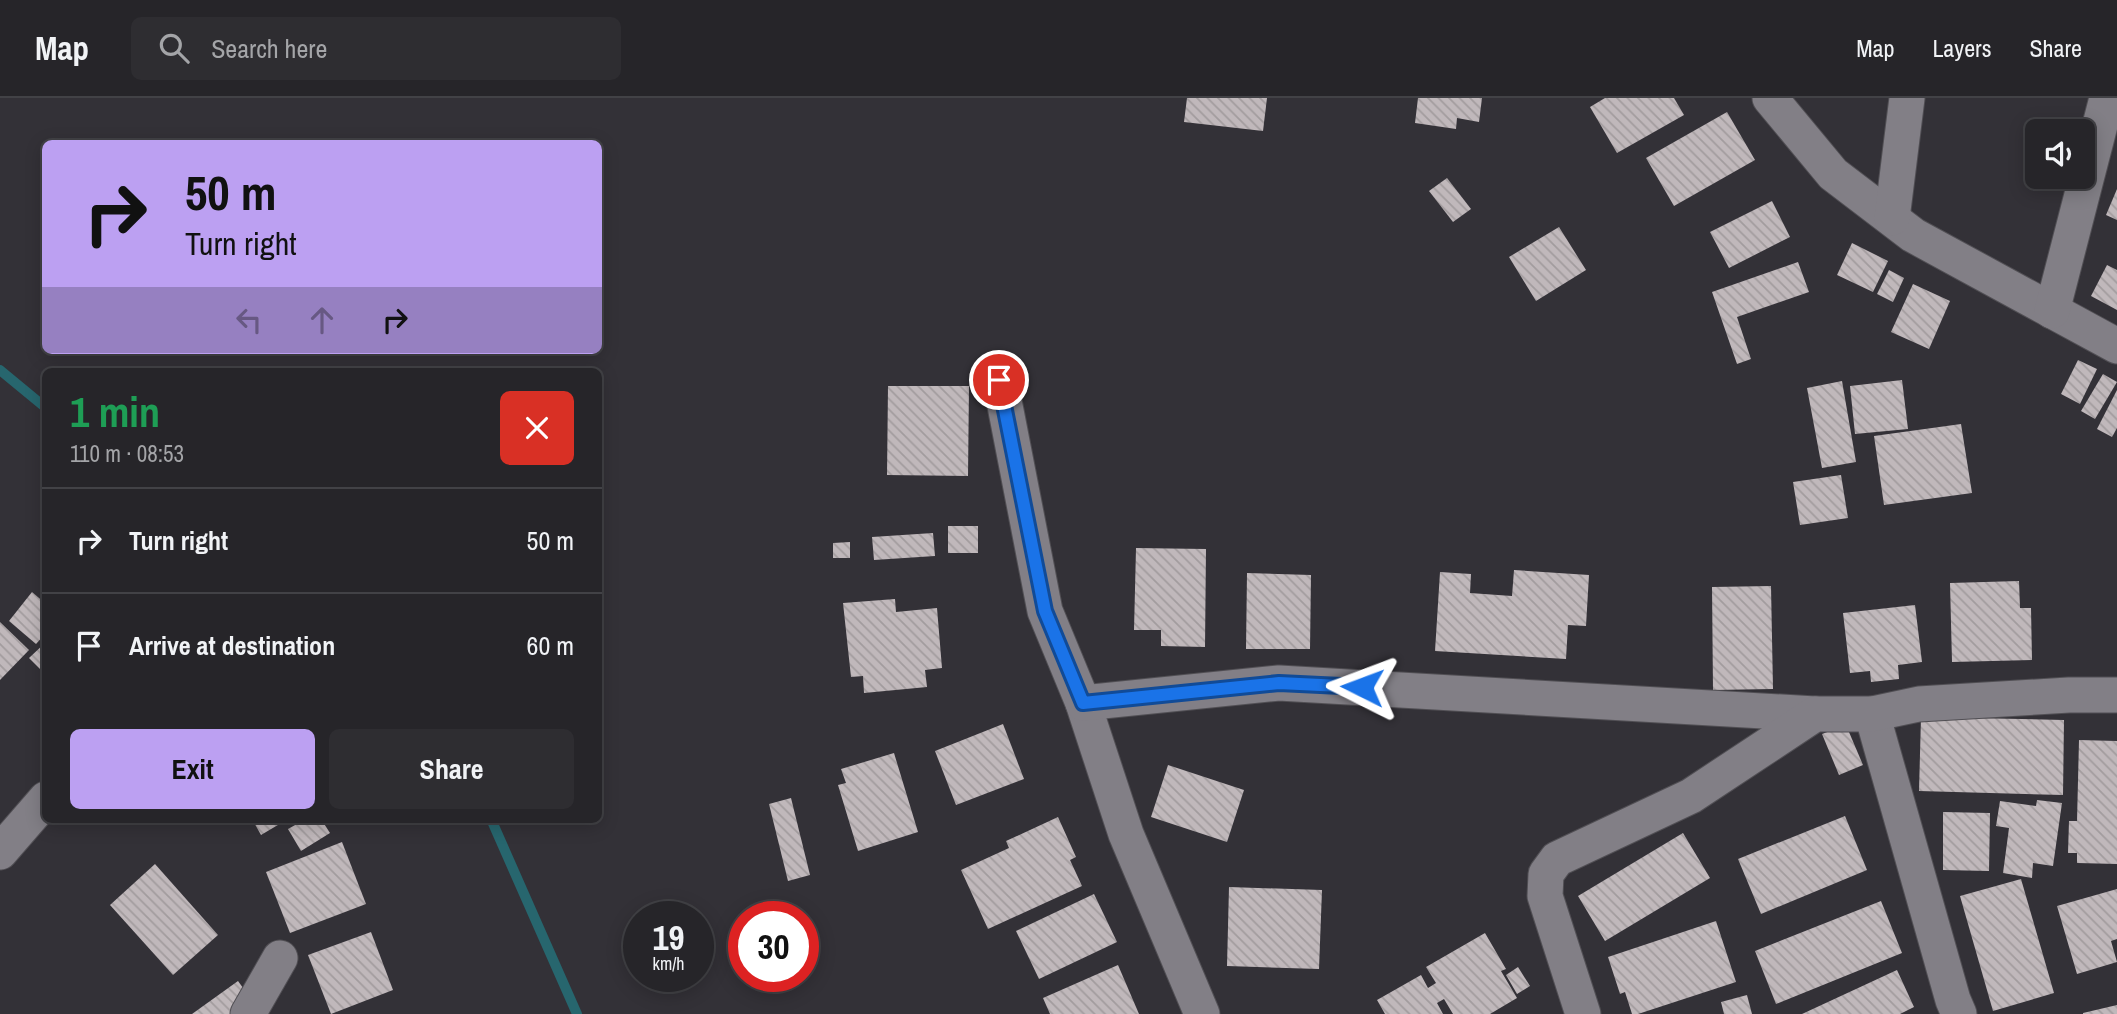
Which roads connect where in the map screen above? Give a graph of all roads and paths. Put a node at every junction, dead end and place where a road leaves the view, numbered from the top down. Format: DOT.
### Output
graph roads {
  1 [pos="1770,98"];
  2 [pos="1907,98"];
  3 [pos="2107,98"];
  4 [pos="1892,218"];
  5 [pos="2052,311"];
  6 [pos="2117,346"];
  7 [pos="999,380"];
  8 [pos="2117,695"];
  9 [pos="1083,703"];
  10 [pos="1815,714"];
  11 [pos="1872,714"];
  12 [pos="42,804"];
  13 [pos="0,852"];
  14 [pos="280,958"];
  15 [pos="248,1014"];
  16 [pos="1202,1014"];
  17 [pos="1583,1014"];
  18 [pos="1959,1014"];
  1 -- 4 [label="street"];
  2 -- 4 [label="street"];
  3 -- 5 [label="street"];
  4 -- 5 [label="street"];
  5 -- 6 [label="street"];
  7 -- 9 [label="street"];
  8 -- 11 [label="street"];
  9 -- 10 [label="street"];
  9 -- 16 [label="street"];
  10 -- 11 [label="street"];
  10 -- 17 [label="street"];
  11 -- 18 [label="street"];
  12 -- 13 [label="street"];
  14 -- 15 [label="street"];
}
